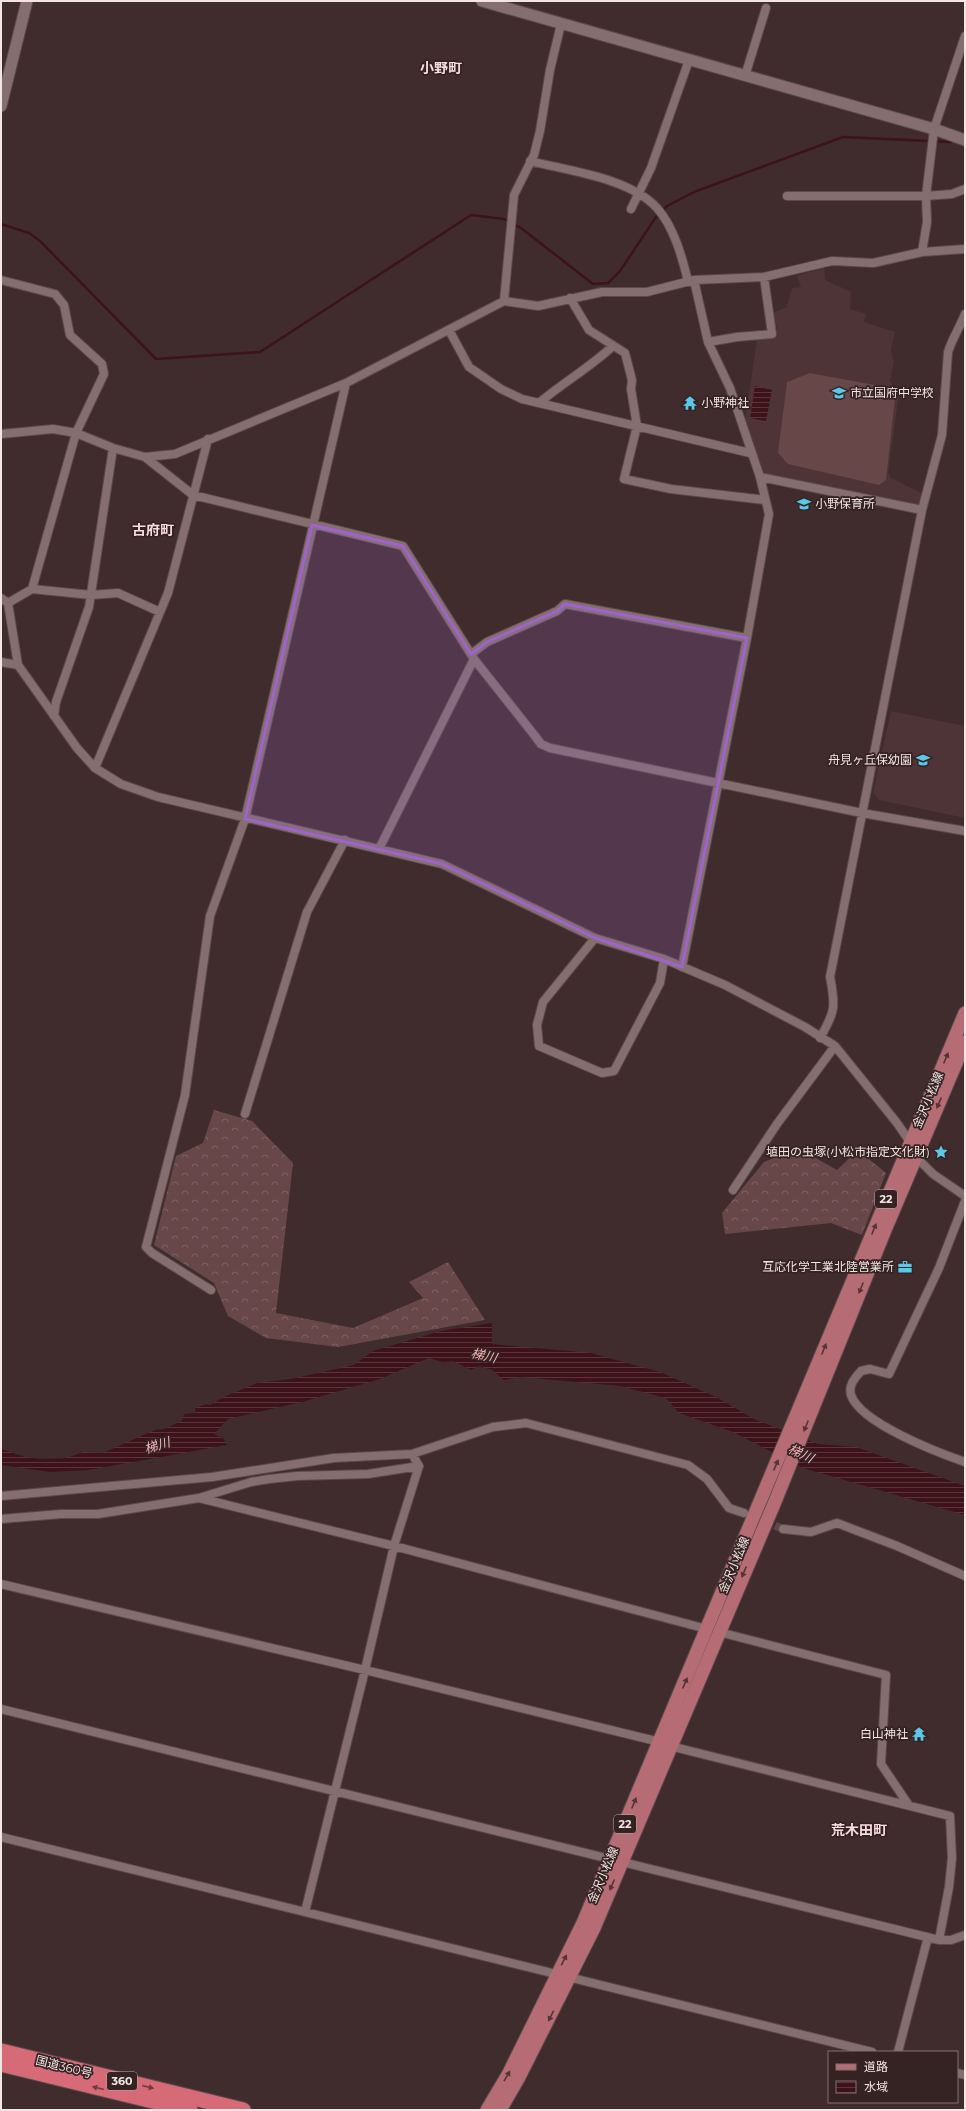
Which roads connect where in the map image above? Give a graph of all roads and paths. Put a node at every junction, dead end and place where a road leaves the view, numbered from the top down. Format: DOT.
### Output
graph roads {
  1 [pos="27,1"];
  2 [pos="482,1"];
  3 [pos="766,8"];
  4 [pos="561,24"];
  5 [pos="965,36"];
  6 [pos="689,60"];
  7 [pos="746,76"];
  8 [pos="1,106"];
  9 [pos="933,137"];
  10 [pos="965,140"];
  11 [pos="530,161"];
  12 [pos="965,189"];
  13 [pos="640,194"];
  14 [pos="787,196"];
  15 [pos="926,196"];
  16 [pos="631,209"];
  17 [pos="965,249"];
  18 [pos="922,252"];
  19 [pos="764,277"];
  20 [pos="1,280"];
  21 [pos="691,280"];
  22 [pos="570,298"];
  23 [pos="504,301"];
  24 [pos="965,314"];
  25 [pos="962,328"];
  26 [pos="448,330"];
  27 [pos="708,342"];
  28 [pos="613,346"];
  29 [pos="346,382"];
  30 [pos="539,403"];
  31 [pos="637,426"];
  32 [pos="76,433"];
  33 [pos="1,434"];
  34 [pos="208,439"];
  35 [pos="113,448"];
  36 [pos="750,453"];
  37 [pos="145,456"];
  38 [pos="760,477"];
  39 [pos="193,495"];
  40 [pos="766,500"];
  41 [pos="922,510"];
  42 [pos="312,525"];
  43 [pos="32,589"];
  44 [pos="91,595"];
  45 [pos="4,601"];
  46 [pos="160,612"];
  47 [pos="747,638"];
  48 [pos="473,657"];
  49 [pos="1,662"];
  50 [pos="18,665"];
  51 [pos="54,716"];
  52 [pos="95,768"];
  53 [pos="718,782"];
  54 [pos="862,813"];
  55 [pos="245,819"];
  56 [pos="965,831"];
  57 [pos="345,840"];
  58 [pos="379,849"];
  59 [pos="595,938"];
  60 [pos="664,959"];
  61 [pos="682,967"];
  62 [pos="965,1013"];
  63 [pos="820,1038"];
  64 [pos="965,1042"];
  65 [pos="835,1046"];
  66 [pos="245,1114"];
  67 [pos="910,1142"];
  68 [pos="916,1158"];
  69 [pos="733,1190"];
  70 [pos="965,1196"];
  71 [pos="965,1201"];
  72 [pos="211,1290"];
  73 [pos="815,1388"];
  74 [pos="412,1454"];
  75 [pos="965,1462"];
  76 [pos="419,1466"];
  77 [pos="1,1496"];
  78 [pos="199,1498"];
  79 [pos="744,1513"];
  80 [pos="1,1519"];
  81 [pos="784,1529"];
  82 [pos="754,1534"];
  83 [pos="394,1546"];
  84 [pos="965,1576"];
  85 [pos="1,1584"];
  86 [pos="713,1631"];
  87 [pos="365,1670"];
  88 [pos="1,1709"];
  89 [pos="665,1744"];
  90 [pos="334,1790"];
  91 [pos="908,1804"];
  92 [pos="1,1837"];
  93 [pos="616,1861"];
  94 [pos="304,1912"];
  95 [pos="928,1937"];
  96 [pos="964,1937"];
  97 [pos="939,1940"];
  98 [pos="556,1975"];
  99 [pos="570,1978"];
  100 [pos="1,2051"];
  101 [pos="868,2051"];
  102 [pos="898,2051"];
  103 [pos="1,2064"];
  104 [pos="176,2104"];
  105 [pos="190,2110"];
  106 [pos="243,2110"];
  107 [pos="487,2110"];
  108 [pos="500,2110"];
  1 -- 8 [label="street"];
  2 -- 4 [label="street"];
  3 -- 7 [label="street"];
  4 -- 6 [label="street"];
  4 -- 11 [label="street"];
  5 -- 9 [label="street"];
  6 -- 7 [label="street"];
  6 -- 13 [label="street"];
  7 -- 9 [label="street"];
  9 -- 10 [label="street"];
  9 -- 15 [label="street"];
  11 -- 13 [label="street"];
  11 -- 23 [label="street"];
  12 -- 15 [label="street"];
  13 -- 16 [label="street"];
  13 -- 21 [label="street"];
  14 -- 15 [label="street"];
  15 -- 18 [label="street"];
  17 -- 18 [label="street"];
  18 -- 19 [label="street"];
  19 -- 21 [label="street"];
  19 -- 27 [label="street"];
  20 -- 32 [label="street"];
  21 -- 22 [label="street"];
  21 -- 27 [label="street"];
  22 -- 23 [label="street"];
  22 -- 28 [label="street"];
  23 -- 26 [label="street"];
  24 -- 25 [label="street"];
  25 -- 41 [label="street"];
  26 -- 29 [label="street"];
  26 -- 30 [label="street"];
  27 -- 36 [label="street"];
  28 -- 30 [label="street"];
  28 -- 31 [label="street"];
  29 -- 34 [label="street"];
  29 -- 42 [label="street"];
  30 -- 31 [label="street"];
  31 -- 36 [label="street"];
  31 -- 40 [label="street"];
  32 -- 33 [label="street"];
  32 -- 35 [label="street"];
  32 -- 43 [label="street"];
  34 -- 37 [label="street"];
  34 -- 39 [label="street"];
  35 -- 37 [label="street"];
  35 -- 44 [label="street"];
  36 -- 38 [label="street"];
  37 -- 39 [label="street"];
  38 -- 40 [label="street"];
  38 -- 41 [label="street"];
  39 -- 42 [label="street"];
  39 -- 46 [label="street"];
  40 -- 47 [label="street"];
  41 -- 54 [label="street"];
  42 -- 48 [label="street"];
  42 -- 55 [label="street"];
  43 -- 44 [label="street"];
  43 -- 45 [label="street"];
  44 -- 46 [label="street"];
  44 -- 51 [label="street"];
  45 -- 50 [label="street"];
  46 -- 52 [label="street"];
  47 -- 48 [label="street"];
  47 -- 53 [label="street"];
  48 -- 53 [label="street"];
  48 -- 58 [label="street"];
  49 -- 50 [label="street"];
  50 -- 51 [label="street"];
  51 -- 52 [label="street"];
  52 -- 55 [label="street"];
  53 -- 54 [label="street"];
  53 -- 61 [label="street"];
  54 -- 56 [label="street"];
  54 -- 63 [label="street"];
  55 -- 57 [label="street"];
  55 -- 72 [label="street"];
  57 -- 58 [label="street"];
  57 -- 66 [label="street"];
  58 -- 59 [label="street"];
  59 -- 60 [label="street"];
  59 -- 60 [label="street"];
  60 -- 61 [label="street"];
  61 -- 63 [label="street"];
  67 -- 62 [label="main road, 金沢小松線 / 22, one-way"];
  63 -- 65 [label="street"];
  64 -- 68 [label="main road, 金沢小松線 / 22, one-way"];
  65 -- 67 [label="street"];
  65 -- 69 [label="street"];
  73 -- 67 [label="main road, 金沢小松線 / 22, one-way"];
  68 -- 70 [label="street"];
  68 -- 73 [label="main road, 金沢小松線 / 22, one-way"];
  71 -- 75 [label="street"];
  82 -- 73 [label="main road, 金沢小松線 / 22, one-way"];
  73 -- 82 [label="main road, 金沢小松線 / 22, one-way"];
  74 -- 76 [label="street"];
  74 -- 77 [label="street"];
  74 -- 79 [label="street"];
  76 -- 78 [label="street"];
  76 -- 83 [label="street"];
  78 -- 80 [label="street"];
  78 -- 83 [label="street"];
  81 -- 84 [label="street"];
  82 -- 86 [label="main road, 金沢小松線 / 22"];
  83 -- 86 [label="street"];
  83 -- 87 [label="street"];
  85 -- 87 [label="street"];
  86 -- 89 [label="main road, 金沢小松線 / 22"];
  86 -- 91 [label="street"];
  87 -- 89 [label="street"];
  87 -- 90 [label="street"];
  88 -- 90 [label="street"];
  89 -- 91 [label="street"];
  89 -- 93 [label="main road, 金沢小松線 / 22"];
  90 -- 93 [label="street"];
  90 -- 94 [label="street"];
  91 -- 97 [label="street"];
  92 -- 94 [label="street"];
  93 -- 95 [label="street"];
  98 -- 93 [label="main road, 金沢小松線 / 22, one-way"];
  93 -- 99 [label="main road, 金沢小松線 / 22, one-way"];
  94 -- 98 [label="street"];
  95 -- 97 [label="street"];
  95 -- 102 [label="street"];
  96 -- 97 [label="street"];
  98 -- 99 [label="street"];
  107 -- 98 [label="main road, 金沢小松線 / 22, one-way"];
  99 -- 101 [label="street"];
  99 -- 108 [label="main road, 金沢小松線 / 22, one-way"];
  100 -- 104 [label="highway, 国道360号 / 360, one-way"];
  104 -- 103 [label="highway, 国道360号 / 360, one-way"];
  104 -- 105 [label="highway, 国道360号 / 360"];
  104 -- 106 [label="highway, 国道360号 / 360"];
}
